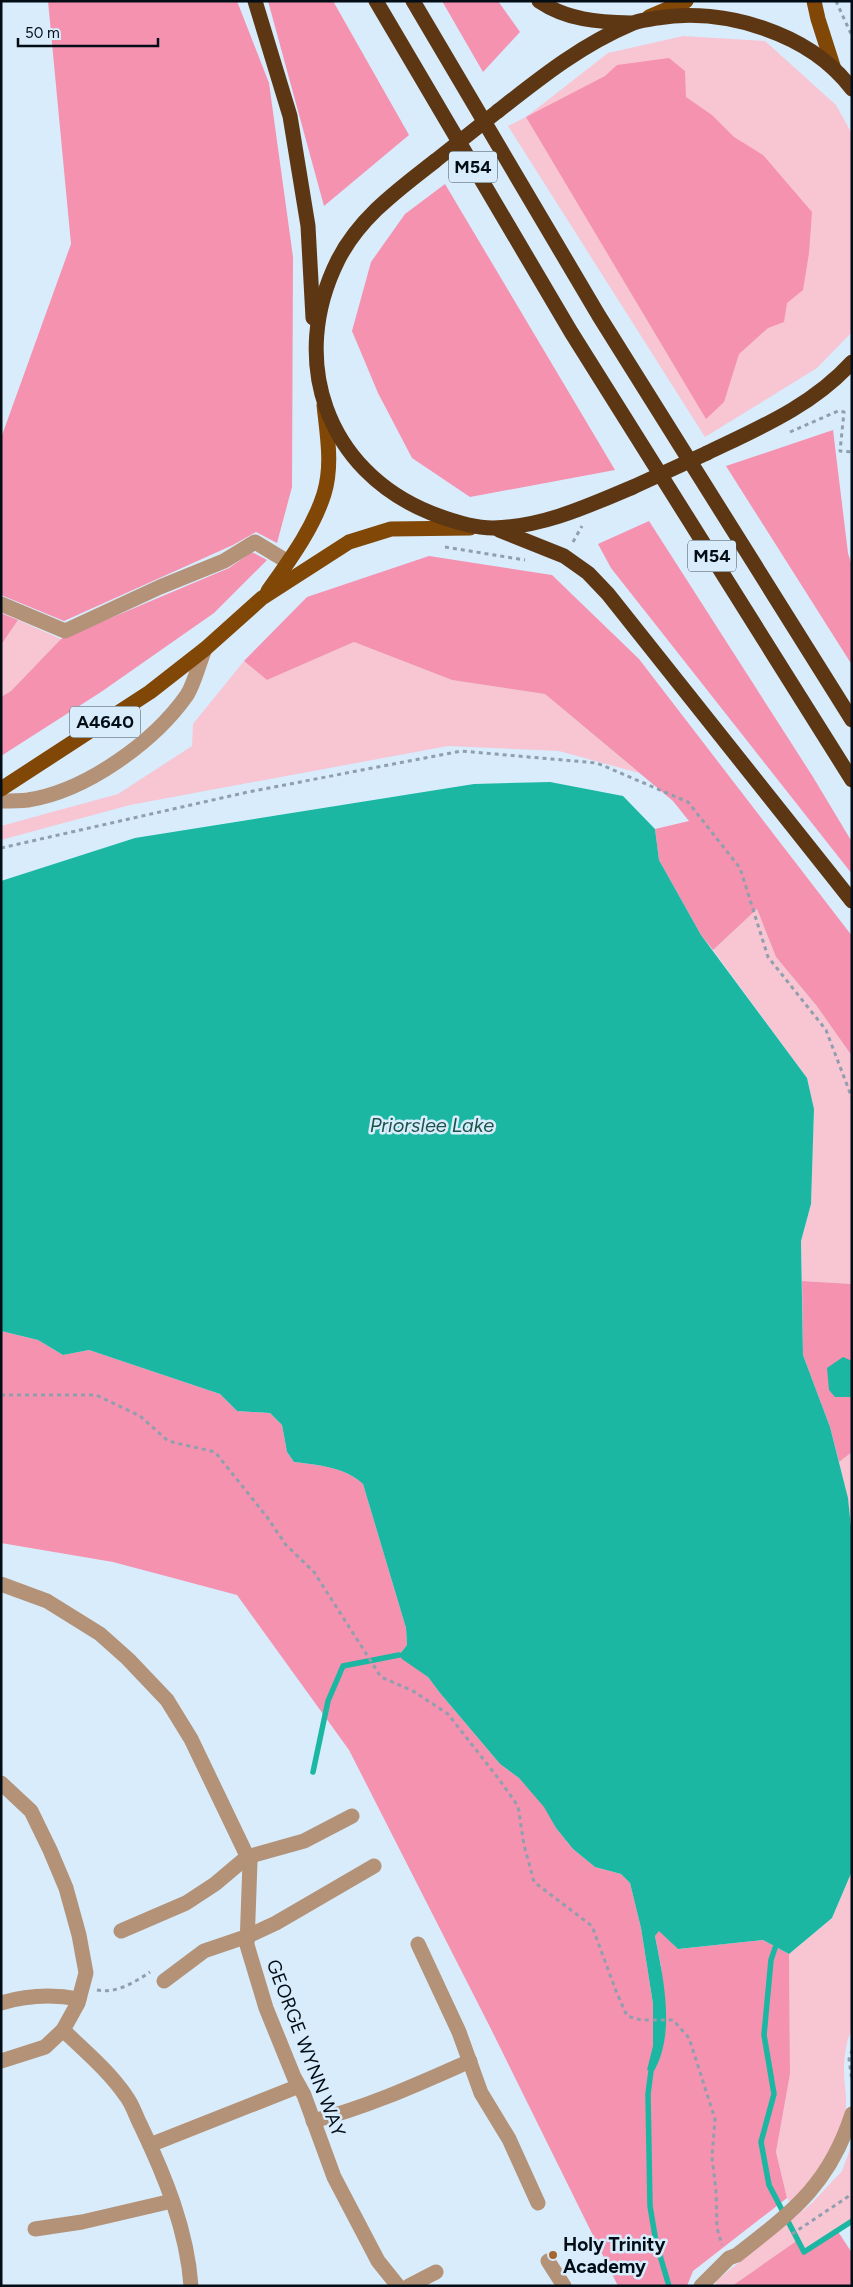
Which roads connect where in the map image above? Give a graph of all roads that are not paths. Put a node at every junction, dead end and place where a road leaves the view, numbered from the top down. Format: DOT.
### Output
graph roads {
  1 [pos="255,1"];
  2 [pos="376,1"];
  3 [pos="413,1"];
  4 [pos="539,1"];
  5 [pos="686,1"];
  6 [pos="814,1"];
  7 [pos="635,22"];
  8 [pos="834,70"];
  9 [pos="850,85"];
  10 [pos="314,342"];
  11 [pos="852,362"];
  12 [pos="323,400"];
  13 [pos="487,528"];
  14 [pos="288,562"];
  15 [pos="262,598"];
  16 [pos="1,604"];
  17 [pos="205,649"];
  18 [pos="852,720"];
  19 [pos="852,780"];
  20 [pos="1,789"];
  21 [pos="1,801"];
  22 [pos="852,901"];
  23 [pos="1,1584"];
  24 [pos="1,1782"];
  25 [pos="352,1816"];
  26 [pos="247,1857"];
  27 [pos="374,1866"];
  28 [pos="121,1931"];
  29 [pos="248,1936"];
  30 [pos="418,1944"];
  31 [pos="164,1981"];
  32 [pos="80,1999"];
  33 [pos="1,2003"];
  34 [pos="62,2030"];
  35 [pos="1,2061"];
  36 [pos="470,2061"];
  37 [pos="299,2086"];
  38 [pos="852,2114"];
  39 [pos="313,2121"];
  40 [pos="150,2145"];
  41 [pos="172,2201"];
  42 [pos="538,2203"];
  43 [pos="35,2229"];
  44 [pos="548,2260"];
  45 [pos="436,2272"];
  46 [pos="191,2286"];
  47 [pos="398,2286"];
  48 [pos="409,2286"];
  49 [pos="564,2286"];
  50 [pos="701,2286"];
  1 -- 10 [label="highway"];
  2 -- 19 [label="highway, M54"];
  3 -- 18 [label="highway, M54"];
  4 -- 7 [label="highway"];
  5 -- 7 [label="main road"];
  6 -- 8 [label="main road"];
  7 -- 8 [label="highway"];
  7 -- 10 [label="highway, bridge"];
  8 -- 9 [label="highway"];
  10 -- 12 [label="highway"];
  11 -- 13 [label="highway, bridge"];
  12 -- 13 [label="highway"];
  12 -- 14 [label="main road, A4640"];
  13 -- 15 [label="main road, A4640"];
  13 -- 22 [label="highway"];
  14 -- 15 [label="main road, A4640"];
  14 -- 16 [label="street"];
  15 -- 17 [label="main road, A4640"];
  17 -- 20 [label="main road, A4640"];
  17 -- 21 [label="street"];
  23 -- 26 [label="street, GEORGE WYNN WAY"];
  24 -- 32 [label="street"];
  25 -- 26 [label="street"];
  26 -- 28 [label="street"];
  26 -- 29 [label="street, GEORGE WYNN WAY"];
  27 -- 29 [label="street"];
  29 -- 31 [label="street"];
  29 -- 37 [label="street, GEORGE WYNN WAY"];
  30 -- 36 [label="street"];
  32 -- 33 [label="street"];
  32 -- 34 [label="street"];
  34 -- 35 [label="street"];
  34 -- 40 [label="street"];
  36 -- 39 [label="street"];
  36 -- 42 [label="street"];
  37 -- 39 [label="street, GEORGE WYNN WAY"];
  37 -- 40 [label="street"];
  38 -- 50 [label="street"];
  39 -- 47 [label="street, GEORGE WYNN WAY"];
  40 -- 41 [label="street"];
  41 -- 43 [label="street"];
  41 -- 46 [label="street"];
  44 -- 49 [label="street"];
  45 -- 48 [label="street"];
}
